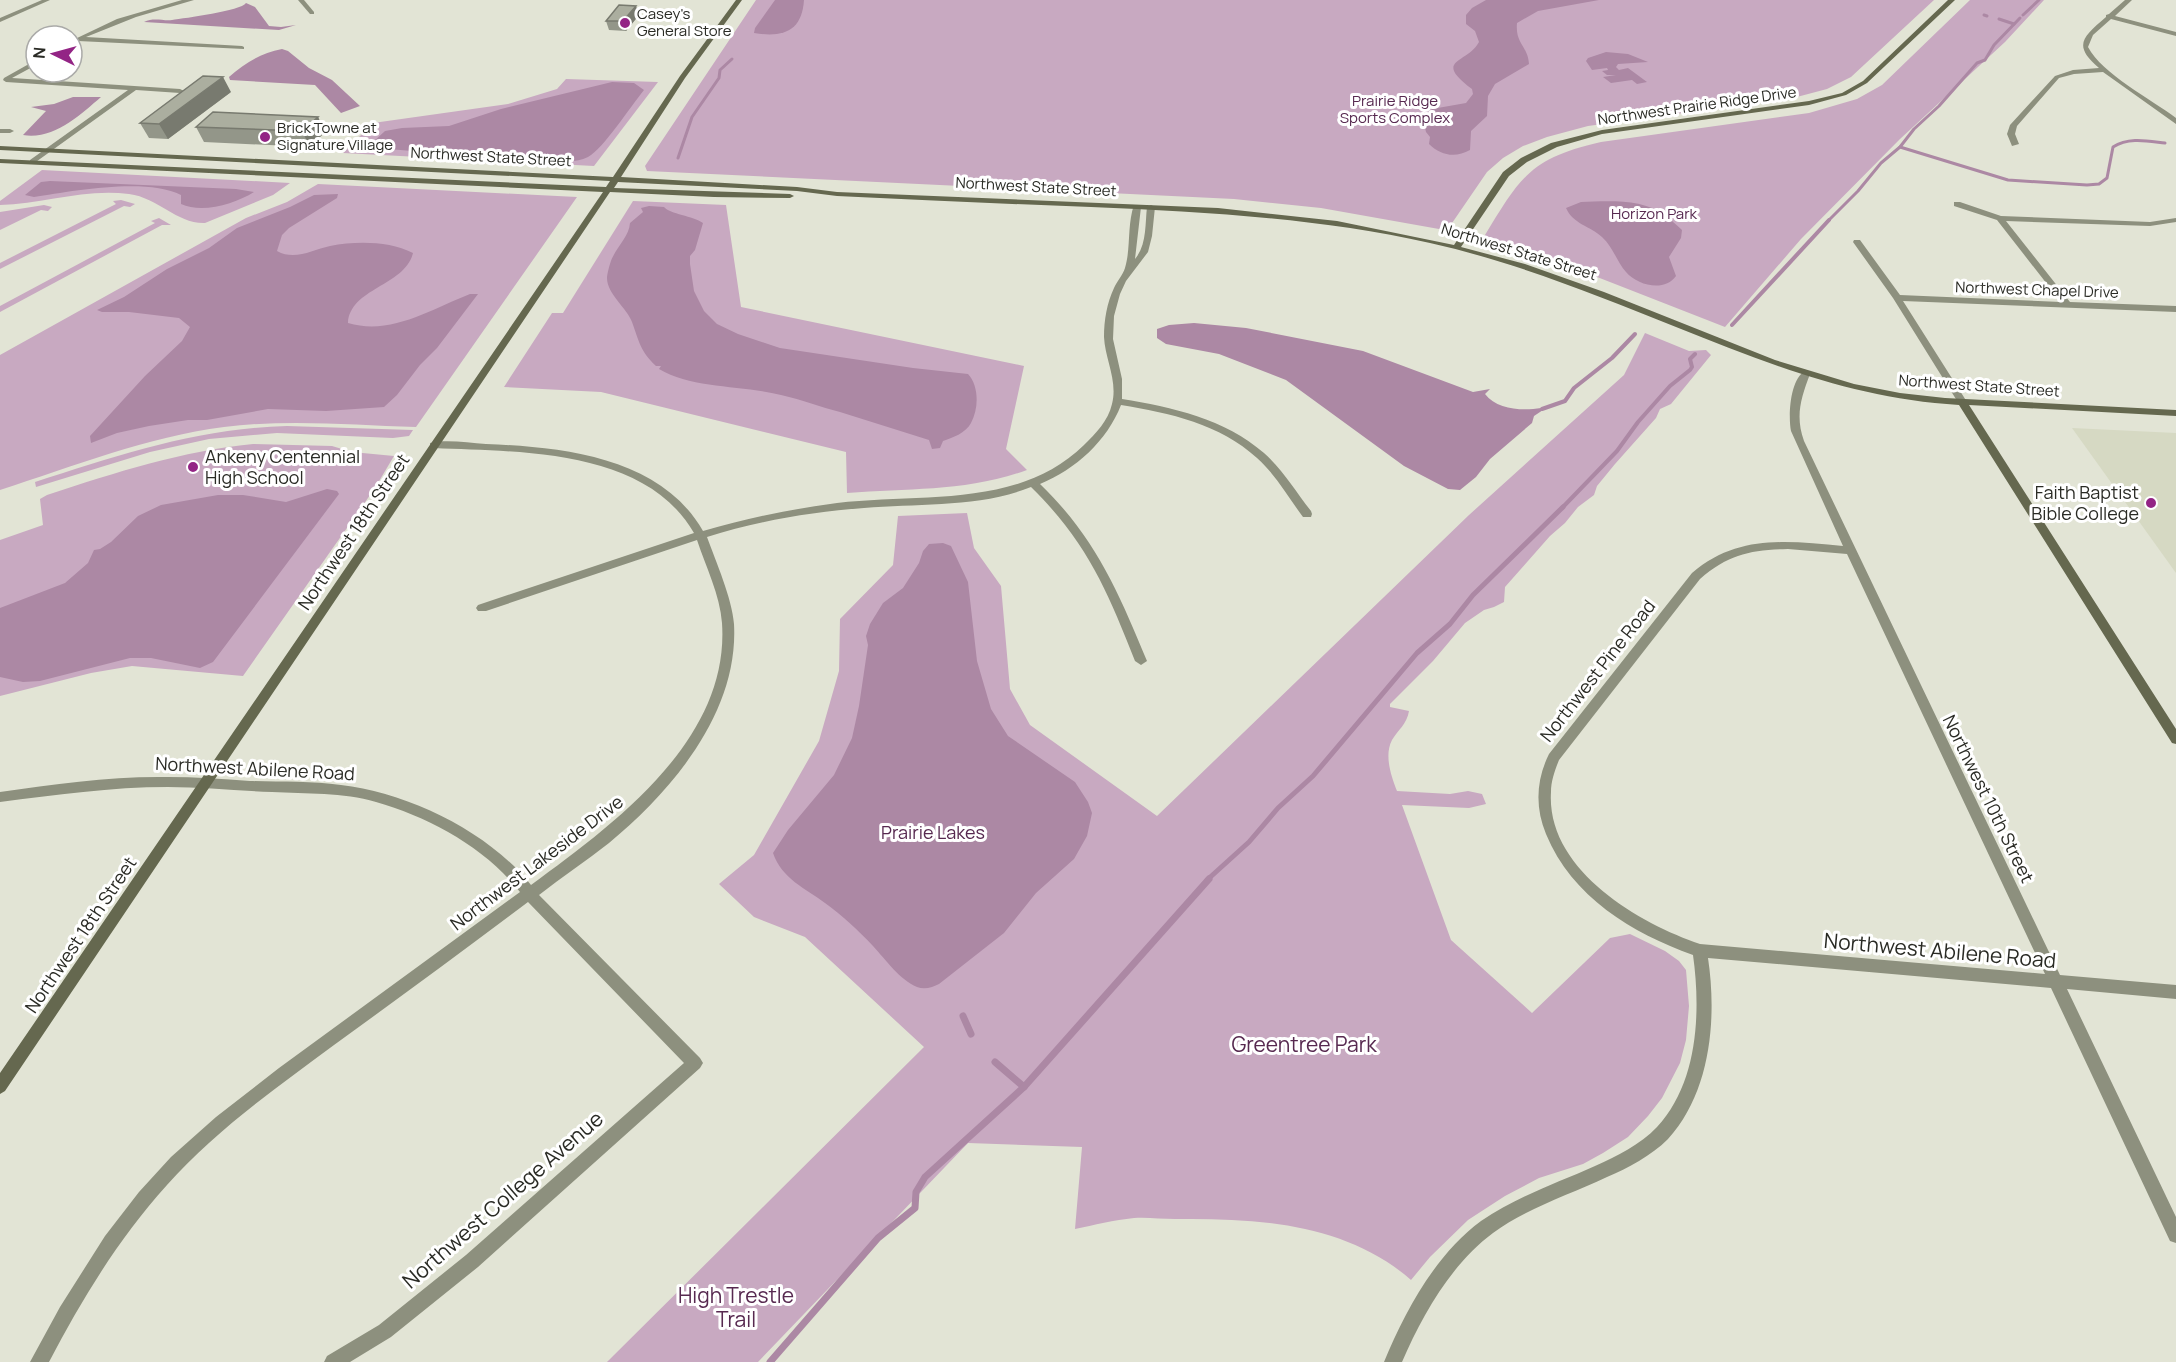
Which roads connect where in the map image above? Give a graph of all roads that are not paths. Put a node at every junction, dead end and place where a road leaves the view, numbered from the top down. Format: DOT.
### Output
graph roads {
  1 [pos="46,0"];
  2 [pos="191,0"];
  3 [pos="301,0"];
  4 [pos="739,0"];
  5 [pos="1952,0"];
  6 [pos="2129,0"];
  7 [pos="312,13"];
  8 [pos="2108,16"];
  9 [pos="0,20"];
  10 [pos="2176,34"];
  11 [pos="84,36"];
  12 [pos="84,41"];
  13 [pos="242,48"];
  14 [pos="24,69"];
  15 [pos="2104,70"];
  16 [pos="3,81"];
  17 [pos="135,88"];
  18 [pos="180,91"];
  19 [pos="2176,109"];
  20 [pos="2160,110"];
  21 [pos="2176,122"];
  22 [pos="0,131"];
  23 [pos="10,131"];
  24 [pos="2015,144"];
  25 [pos="0,148"];
  26 [pos="48,151"];
  27 [pos="0,161"];
  28 [pos="33,162"];
  29 [pos="611,184"];
  30 [pos="837,194"];
  31 [pos="1957,204"];
  32 [pos="1137,207"];
  33 [pos="1151,207"];
  34 [pos="2000,218"];
  35 [pos="2176,220"];
  36 [pos="1857,242"];
  37 [pos="1457,247"];
  38 [pos="1129,270"];
  39 [pos="1897,298"];
  40 [pos="2067,305"];
  41 [pos="2176,309"];
  42 [pos="1805,374"];
  43 [pos="1117,401"];
  44 [pos="1962,402"];
  45 [pos="2176,413"];
  46 [pos="434,445"];
  47 [pos="1033,483"];
  48 [pos="1307,514"];
  49 [pos="701,536"];
  50 [pos="1849,550"];
  51 [pos="482,608"];
  52 [pos="1141,661"];
  53 [pos="2176,739"];
  54 [pos="205,784"];
  55 [pos="0,796"];
  56 [pos="530,893"];
  57 [pos="1700,951"];
  58 [pos="2056,983"];
  59 [pos="2176,992"];
  60 [pos="695,1063"];
  61 [pos="0,1086"];
  62 [pos="2176,1235"];
  63 [pos="39,1362"];
  64 [pos="333,1362"];
  65 [pos="1393,1362"];
  1 -- 9 [label="street"];
  2 -- 11 [label="street"];
  3 -- 7 [label="street"];
  4 -- 29 [label="main road, Northwest 18th Street"];
  5 -- 37 [label="main road, Northwest Prairie Ridge Drive"];
  6 -- 8 [label="street"];
  8 -- 10 [label="street"];
  8 -- 15 [label="street"];
  12 -- 13 [label="street"];
  14 -- 16 [label="street"];
  15 -- 20 [label="street"];
  15 -- 24 [label="street"];
  16 -- 17 [label="street"];
  17 -- 18 [label="street"];
  17 -- 26 [label="street"];
  19 -- 20 [label="street"];
  20 -- 21 [label="street"];
  22 -- 23 [label="street"];
  25 -- 26 [label="main road, Northwest State Street"];
  26 -- 28 [label="street"];
  26 -- 29 [label="main road, Northwest State Street"];
  27 -- 28 [label="main road, Northwest State Street"];
  28 -- 29 [label="main road, Northwest State Street"];
  29 -- 30 [label="main road, Northwest State Street"];
  29 -- 30 [label="main road, Northwest State Street"];
  29 -- 46 [label="main road, Northwest 18th Street"];
  30 -- 32 [label="main road, Northwest State Street"];
  31 -- 34 [label="street"];
  32 -- 33 [label="main road, Northwest State Street"];
  32 -- 38 [label="street"];
  33 -- 37 [label="main road, Northwest State Street"];
  33 -- 38 [label="street"];
  34 -- 35 [label="street"];
  34 -- 40 [label="street"];
  36 -- 39 [label="street"];
  37 -- 42 [label="main road, Northwest State Street"];
  38 -- 43 [label="street"];
  39 -- 40 [label="street, Northwest Chapel Drive"];
  39 -- 44 [label="street"];
  40 -- 41 [label="street, Northwest Chapel Drive"];
  42 -- 44 [label="main road, Northwest State Street"];
  42 -- 50 [label="street, Northwest 10th Street"];
  43 -- 47 [label="street"];
  43 -- 48 [label="street"];
  44 -- 45 [label="main road, Northwest State Street"];
  44 -- 53 [label="main road"];
  46 -- 49 [label="street, Northwest Lakeside Drive"];
  46 -- 54 [label="main road, Northwest 18th Street"];
  47 -- 49 [label="street"];
  47 -- 52 [label="street"];
  49 -- 51 [label="street"];
  49 -- 56 [label="street, Northwest Lakeside Drive"];
  50 -- 57 [label="street, Northwest Pine Road"];
  50 -- 58 [label="street, Northwest 10th Street"];
  54 -- 55 [label="street, Northwest Abilene Road"];
  54 -- 56 [label="street, Northwest Abilene Road"];
  54 -- 61 [label="main road, Northwest 18th Street"];
  56 -- 60 [label="street, Northwest Abilene Road"];
  56 -- 63 [label="street, Northwest Lakeside Drive"];
  57 -- 58 [label="street, Northwest Abilene Road"];
  57 -- 65 [label="street"];
  58 -- 59 [label="street, Northwest Abilene Road"];
  58 -- 62 [label="street, Northwest 10th Street"];
  60 -- 64 [label="street, Northwest College Avenue"];
}
